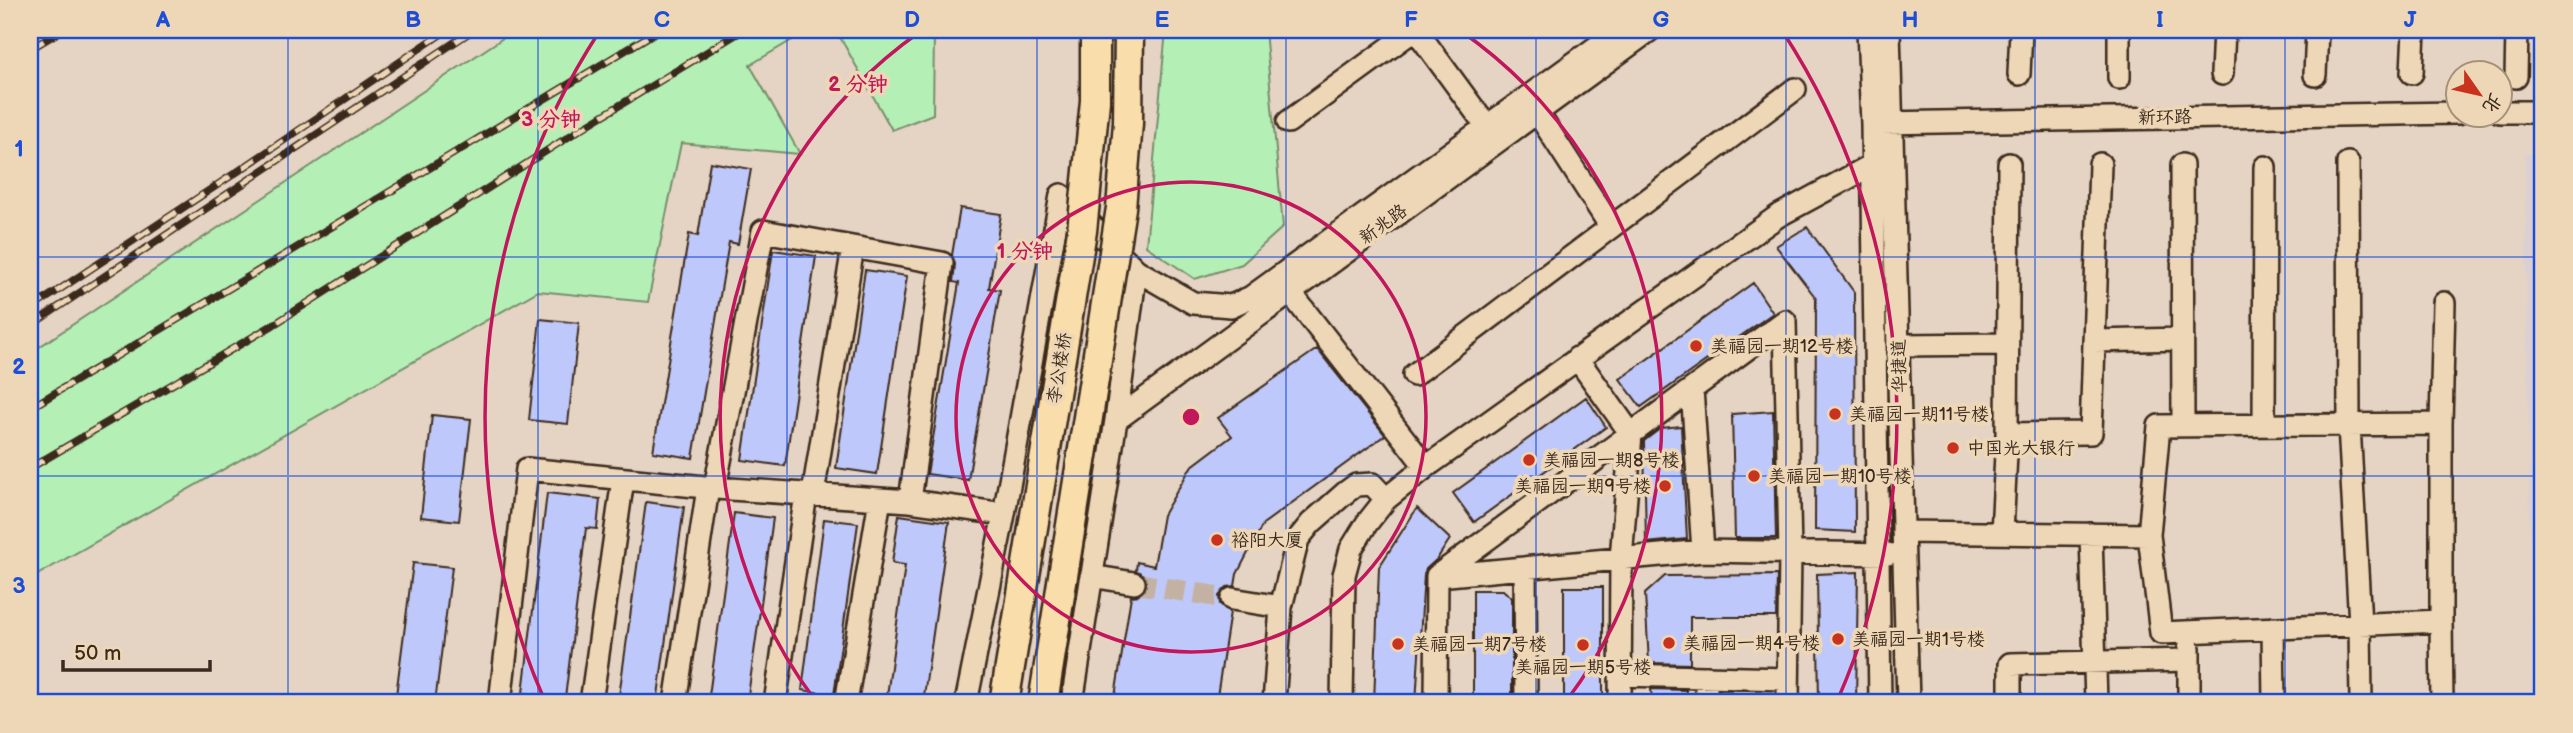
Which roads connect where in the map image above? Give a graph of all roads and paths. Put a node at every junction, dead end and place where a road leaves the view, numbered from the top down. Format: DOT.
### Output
graph roads {
  1 [pos="1095,30"];
  2 [pos="1129,30"];
  3 [pos="1415,30"];
  4 [pos="1620,30"];
  5 [pos="1650,30"];
  6 [pos="1868,30"];
  7 [pos="1889,30"];
  8 [pos="2021,30"];
  9 [pos="2119,30"];
  10 [pos="2224,30"];
  11 [pos="2317,30"];
  12 [pos="2414,30"];
  13 [pos="2517,30"];
  14 [pos="2412,73"];
  15 [pos="2019,74"];
  16 [pos="2222,74"];
  17 [pos="2315,75"];
  18 [pos="2516,77"];
  19 [pos="2119,78"];
  20 [pos="1795,89"];
  21 [pos="2543,111"];
  22 [pos="1537,112"];
  23 [pos="2514,112"];
  24 [pos="2444,113"];
  25 [pos="1288,122"];
  26 [pos="1882,123"];
  27 [pos="1487,127"];
  28 [pos="2348,163"];
  29 [pos="2009,164"];
  30 [pos="2100,164"];
  31 [pos="1872,165"];
  32 [pos="2182,165"];
  33 [pos="2265,167"];
  34 [pos="1611,227"];
  35 [pos="853,247"];
  36 [pos="1136,270"];
  37 [pos="1290,292"];
  38 [pos="2444,303"];
  39 [pos="2183,339"];
  40 [pos="2094,341"];
  41 [pos="2007,344"];
  42 [pos="1899,345"];
  43 [pos="1577,358"];
  44 [pos="1414,375"];
  45 [pos="1692,389"];
  46 [pos="1024,401"];
  47 [pos="1116,420"];
  48 [pos="2441,424"];
  49 [pos="2264,425"];
  50 [pos="2349,425"];
  51 [pos="2183,426"];
  52 [pos="1631,434"];
  53 [pos="2007,434"];
  54 [pos="1426,467"];
  55 [pos="623,479"];
  56 [pos="712,488"];
  57 [pos="810,494"];
  58 [pos="880,499"];
  59 [pos="1386,499"];
  60 [pos="910,501"];
  61 [pos="1004,514"];
  62 [pos="1903,532"];
  63 [pos="2002,533"];
  64 [pos="2091,534"];
  65 [pos="2149,535"];
  66 [pos="1703,551"];
  67 [pos="1790,553"];
  68 [pos="1904,554"];
  69 [pos="1877,555"];
  70 [pos="1621,559"];
  71 [pos="1525,568"];
  72 [pos="1091,576"];
  73 [pos="1437,576"];
  74 [pos="1134,583"];
  75 [pos="1232,599"];
  76 [pos="1281,607"];
  77 [pos="2441,621"];
  78 [pos="2360,624"];
  79 [pos="2273,628"];
  80 [pos="2189,632"];
  81 [pos="2189,660"];
  82 [pos="2095,662"];
  83 [pos="1620,675"];
  84 [pos="1706,677"];
  85 [pos="1788,679"];
  86 [pos="500,703"];
  87 [pos="591,703"];
  88 [pos="675,703"];
  89 [pos="775,703"];
  90 [pos="846,703"];
  91 [pos="966,703"];
  92 [pos="1004,703"];
  93 [pos="1043,703"];
  94 [pos="1072,703"];
  95 [pos="1274,703"];
  96 [pos="1342,703"];
  97 [pos="1436,703"];
  98 [pos="1526,703"];
  99 [pos="1620,703"];
  100 [pos="1706,703"];
  101 [pos="1788,703"];
  102 [pos="1880,703"];
  103 [pos="1908,703"];
  104 [pos="2010,703"];
  105 [pos="2096,703"];
  106 [pos="2189,703"];
  107 [pos="2274,703"];
  108 [pos="2361,703"];
  109 [pos="2442,703"];
  1 -- 92 [label="main road, 李公楼桥, bridge"];
  2 -- 93 [label="main road, 李公楼桥, bridge"];
  3 -- 25 [label="street"];
  3 -- 27 [label="street"];
  4 -- 27 [label="street, 新兆路"];
  5 -- 22 [label="street, 新兆路"];
  6 -- 26 [label="street, 华捷道"];
  7 -- 26 [label="street, 华捷道"];
  8 -- 15 [label="street"];
  9 -- 19 [label="street"];
  10 -- 16 [label="street"];
  11 -- 17 [label="street"];
  12 -- 14 [label="street"];
  13 -- 18 [label="street"];
  20 -- 34 [label="street"];
  21 -- 23 [label="street"];
  22 -- 34 [label="street"];
  22 -- 37 [label="street, 新兆路"];
  24 -- 26 [label="street, 新环路"];
  26 -- 31 [label="street, 华捷道"];
  26 -- 42 [label="street, 华捷道"];
  27 -- 36 [label="street, 新兆路"];
  28 -- 50 [label="street"];
  29 -- 41 [label="street"];
  30 -- 40 [label="street"];
  31 -- 43 [label="street"];
  31 -- 69 [label="street, 华捷道"];
  32 -- 39 [label="street"];
  33 -- 49 [label="street"];
  34 -- 44 [label="street"];
  35 -- 56 [label="street"];
  35 -- 57 [label="street"];
  35 -- 60 [label="street"];
  36 -- 46 [label="street, 新兆路"];
  36 -- 47 [label="street"];
  37 -- 47 [label="street, 新兆路"];
  37 -- 54 [label="street"];
  38 -- 48 [label="street"];
  39 -- 40 [label="street"];
  39 -- 51 [label="street"];
  40 -- 53 [label="street"];
  41 -- 42 [label="street"];
  41 -- 53 [label="street"];
  42 -- 62 [label="street, 华捷道"];
  43 -- 52 [label="street"];
  43 -- 54 [label="street"];
  45 -- 52 [label="street"];
  45 -- 66 [label="street"];
  45 -- 67 [label="street"];
  46 -- 47 [label="street"];
  46 -- 61 [label="street"];
  47 -- 72 [label="street"];
  48 -- 50 [label="street"];
  48 -- 77 [label="street"];
  49 -- 50 [label="street"];
  49 -- 51 [label="street"];
  50 -- 78 [label="street"];
  51 -- 65 [label="street"];
  52 -- 70 [label="street"];
  52 -- 73 [label="street"];
  53 -- 63 [label="street"];
  54 -- 59 [label="street"];
  55 -- 56 [label="street"];
  55 -- 86 [label="street"];
  55 -- 87 [label="street"];
  56 -- 57 [label="street"];
  56 -- 88 [label="street"];
  57 -- 58 [label="street"];
  57 -- 89 [label="street"];
  58 -- 60 [label="street"];
  58 -- 90 [label="street"];
  59 -- 76 [label="street"];
  59 -- 96 [label="street"];
  60 -- 61 [label="street"];
  61 -- 91 [label="street"];
  62 -- 63 [label="street"];
  62 -- 68 [label="street, 华捷道"];
  63 -- 64 [label="street"];
  64 -- 65 [label="street"];
  64 -- 82 [label="street"];
  65 -- 80 [label="street"];
  66 -- 67 [label="street"];
  66 -- 70 [label="street"];
  67 -- 69 [label="street"];
  67 -- 85 [label="street"];
  68 -- 69 [label="street"];
  68 -- 103 [label="street, 华捷道"];
  69 -- 102 [label="street, 华捷道"];
  70 -- 71 [label="street"];
  70 -- 83 [label="street"];
  71 -- 73 [label="street"];
  71 -- 98 [label="street"];
  72 -- 74 [label="street"];
  72 -- 94 [label="street"];
  73 -- 97 [label="street"];
  75 -- 76 [label="street"];
  76 -- 95 [label="street"];
  77 -- 78 [label="street"];
  77 -- 109 [label="street"];
  78 -- 79 [label="street"];
  78 -- 108 [label="street"];
  79 -- 80 [label="street"];
  79 -- 107 [label="street"];
  80 -- 81 [label="street"];
  81 -- 82 [label="street"];
  81 -- 106 [label="street"];
  82 -- 104 [label="street"];
  82 -- 105 [label="street"];
  83 -- 84 [label="street"];
  83 -- 99 [label="street"];
  84 -- 85 [label="street"];
  84 -- 100 [label="street"];
  85 -- 101 [label="street"];
}
